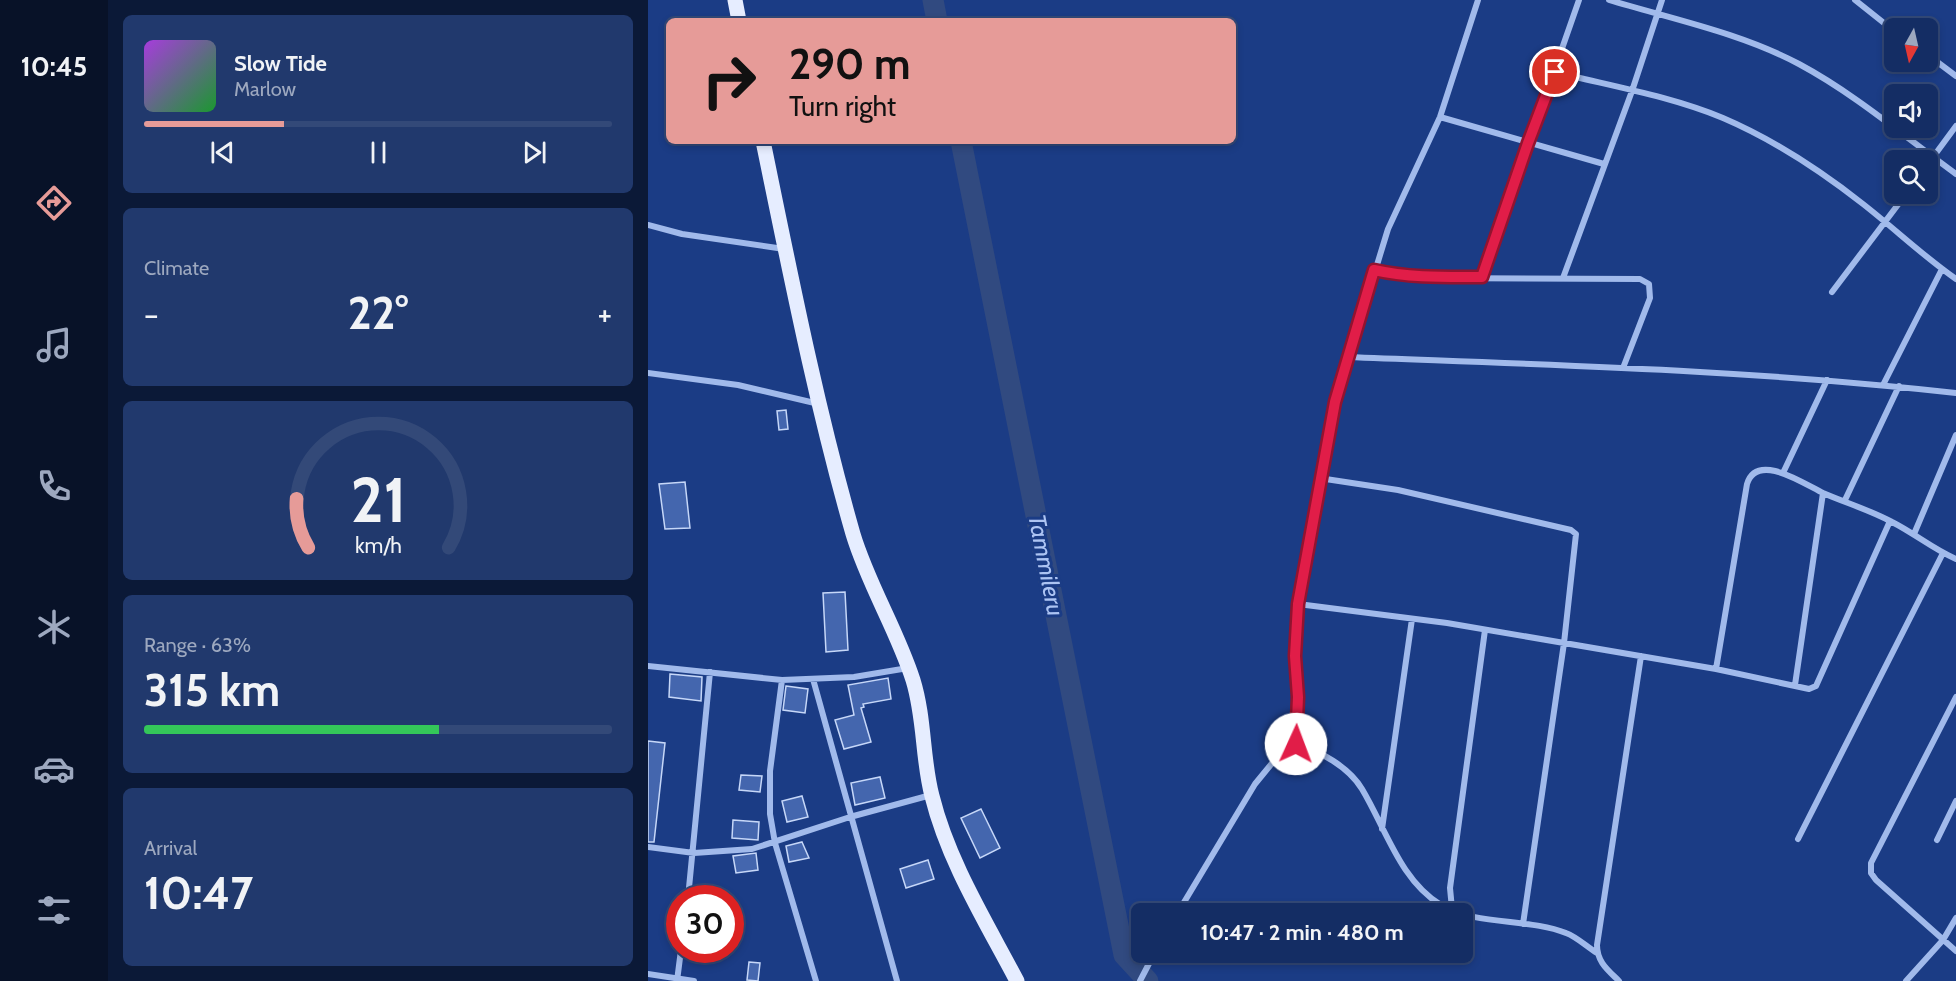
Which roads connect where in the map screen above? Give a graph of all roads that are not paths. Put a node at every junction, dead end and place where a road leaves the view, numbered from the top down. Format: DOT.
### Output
graph roads {
  1 [pos="735,0"];
  2 [pos="1478,0"];
  3 [pos="1579,0"];
  4 [pos="1609,0"];
  5 [pos="1662,0"];
  6 [pos="1855,0"];
  7 [pos="1657,15"];
  8 [pos="738,18"];
  9 [pos="1884,23"];
  10 [pos="1938,62"];
  11 [pos="1555,72"];
  12 [pos="1956,76"];
  13 [pos="1632,91"];
  14 [pos="1440,117"];
  15 [pos="1956,126"];
  16 [pos="1528,143"];
  17 [pos="765,144"];
  18 [pos="1923,150"];
  19 [pos="1938,150"];
  20 [pos="1938,161"];
  21 [pos="1604,164"];
  22 [pos="1956,174"];
  23 [pos="1899,204"];
  24 [pos="1885,223"];
  25 [pos="648,225"];
  26 [pos="787,249"];
  27 [pos="1942,269"];
  28 [pos="1374,270"];
  29 [pos="1482,277"];
  30 [pos="1563,278"];
  31 [pos="1956,279"];
  32 [pos="1832,292"];
  33 [pos="1348,357"];
  34 [pos="1623,368"];
  35 [pos="648,373"];
  36 [pos="1827,380"];
  37 [pos="1882,385"];
  38 [pos="1899,386"];
  39 [pos="1956,393"];
  40 [pos="819,404"];
  41 [pos="1956,435"];
  42 [pos="1783,473"];
  43 [pos="1320,478"];
  44 [pos="1823,493"];
  45 [pos="1845,500"];
  46 [pos="1890,521"];
  47 [pos="1914,534"];
  48 [pos="1943,553"];
  49 [pos="1956,559"];
  50 [pos="1298,604"];
  51 [pos="1412,619"];
  52 [pos="1485,630"];
  53 [pos="1564,643"];
  54 [pos="1641,656"];
  55 [pos="648,666"];
  56 [pos="909,668"];
  57 [pos="1716,669"];
  58 [pos="710,672"];
  59 [pos="813,679"];
  60 [pos="782,680"];
  61 [pos="1795,685"];
  62 [pos="1956,697"];
  63 [pos="1296,744"];
  64 [pos="932,795"];
  65 [pos="1956,801"];
  66 [pos="850,817"];
  67 [pos="1382,830"];
  68 [pos="1798,839"];
  69 [pos="1937,840"];
  70 [pos="775,843"];
  71 [pos="648,847"];
  72 [pos="694,853"];
  73 [pos="690,885"];
  74 [pos="1184,903"];
  75 [pos="1438,903"];
  76 [pos="1451,903"];
  77 [pos="1473,914"];
  78 [pos="1956,918"];
  79 [pos="1522,924"];
  80 [pos="1944,940"];
  81 [pos="1956,951"];
  82 [pos="1597,953"];
  83 [pos="679,963"];
  84 [pos="1150,963"];
  85 [pos="648,974"];
  86 [pos="677,979"];
  87 [pos="694,981"];
  88 [pos="816,981"];
  89 [pos="897,981"];
  90 [pos="1017,981"];
  91 [pos="1140,981"];
  92 [pos="1619,981"];
  93 [pos="1906,981"];
  1 -- 8 [label="main road"];
  2 -- 14 [label="street"];
  3 -- 11 [label="street"];
  4 -- 7 [label="street"];
  5 -- 7 [label="street"];
  6 -- 9 [label="street"];
  7 -- 13 [label="street"];
  7 -- 18 [label="street"];
  10 -- 12 [label="street"];
  11 -- 13 [label="street"];
  11 -- 16 [label="street"];
  13 -- 21 [label="street"];
  13 -- 24 [label="street"];
  14 -- 16 [label="street"];
  14 -- 28 [label="street"];
  15 -- 19 [label="street"];
  16 -- 21 [label="street"];
  16 -- 29 [label="street"];
  17 -- 26 [label="main road"];
  20 -- 22 [label="street"];
  21 -- 30 [label="street"];
  23 -- 24 [label="street"];
  24 -- 27 [label="street"];
  24 -- 32 [label="street"];
  25 -- 26 [label="street"];
  26 -- 40 [label="main road"];
  27 -- 31 [label="street"];
  27 -- 37 [label="street"];
  28 -- 29 [label="street"];
  28 -- 33 [label="street"];
  29 -- 30 [label="street"];
  30 -- 34 [label="street"];
  33 -- 34 [label="street"];
  33 -- 43 [label="street"];
  34 -- 36 [label="street"];
  35 -- 40 [label="street"];
  36 -- 37 [label="street"];
  36 -- 42 [label="street"];
  37 -- 38 [label="street"];
  38 -- 39 [label="street"];
  38 -- 45 [label="street"];
  40 -- 56 [label="main road"];
  41 -- 47 [label="street"];
  42 -- 44 [label="street"];
  42 -- 57 [label="street"];
  43 -- 50 [label="street"];
  43 -- 53 [label="street"];
  44 -- 45 [label="street"];
  44 -- 61 [label="street"];
  45 -- 46 [label="street"];
  46 -- 47 [label="street"];
  46 -- 61 [label="street"];
  47 -- 48 [label="street"];
  48 -- 49 [label="street"];
  48 -- 68 [label="street"];
  50 -- 51 [label="street"];
  50 -- 63 [label="street"];
  51 -- 52 [label="street"];
  51 -- 67 [label="street"];
  52 -- 53 [label="street"];
  52 -- 76 [label="street"];
  53 -- 54 [label="street"];
  53 -- 79 [label="street"];
  54 -- 57 [label="street"];
  54 -- 82 [label="street"];
  55 -- 58 [label="street"];
  56 -- 59 [label="street"];
  56 -- 64 [label="main road"];
  57 -- 61 [label="street"];
  58 -- 60 [label="street"];
  58 -- 72 [label="street"];
  59 -- 60 [label="street"];
  59 -- 66 [label="street"];
  60 -- 70 [label="street"];
  62 -- 80 [label="street"];
  63 -- 67 [label="street"];
  63 -- 74 [label="street"];
  64 -- 66 [label="street"];
  64 -- 90 [label="main road"];
  65 -- 69 [label="street"];
  66 -- 70 [label="street"];
  66 -- 89 [label="street"];
  67 -- 75 [label="street"];
  70 -- 72 [label="street"];
  70 -- 88 [label="street"];
  71 -- 72 [label="street"];
  72 -- 73 [label="street"];
  77 -- 79 [label="street"];
  78 -- 80 [label="street"];
  79 -- 82 [label="street"];
  80 -- 81 [label="street"];
  80 -- 93 [label="street"];
  82 -- 92 [label="street"];
  83 -- 86 [label="street"];
  84 -- 91 [label="street"];
  85 -- 86 [label="street"];
  86 -- 87 [label="street"];
}
